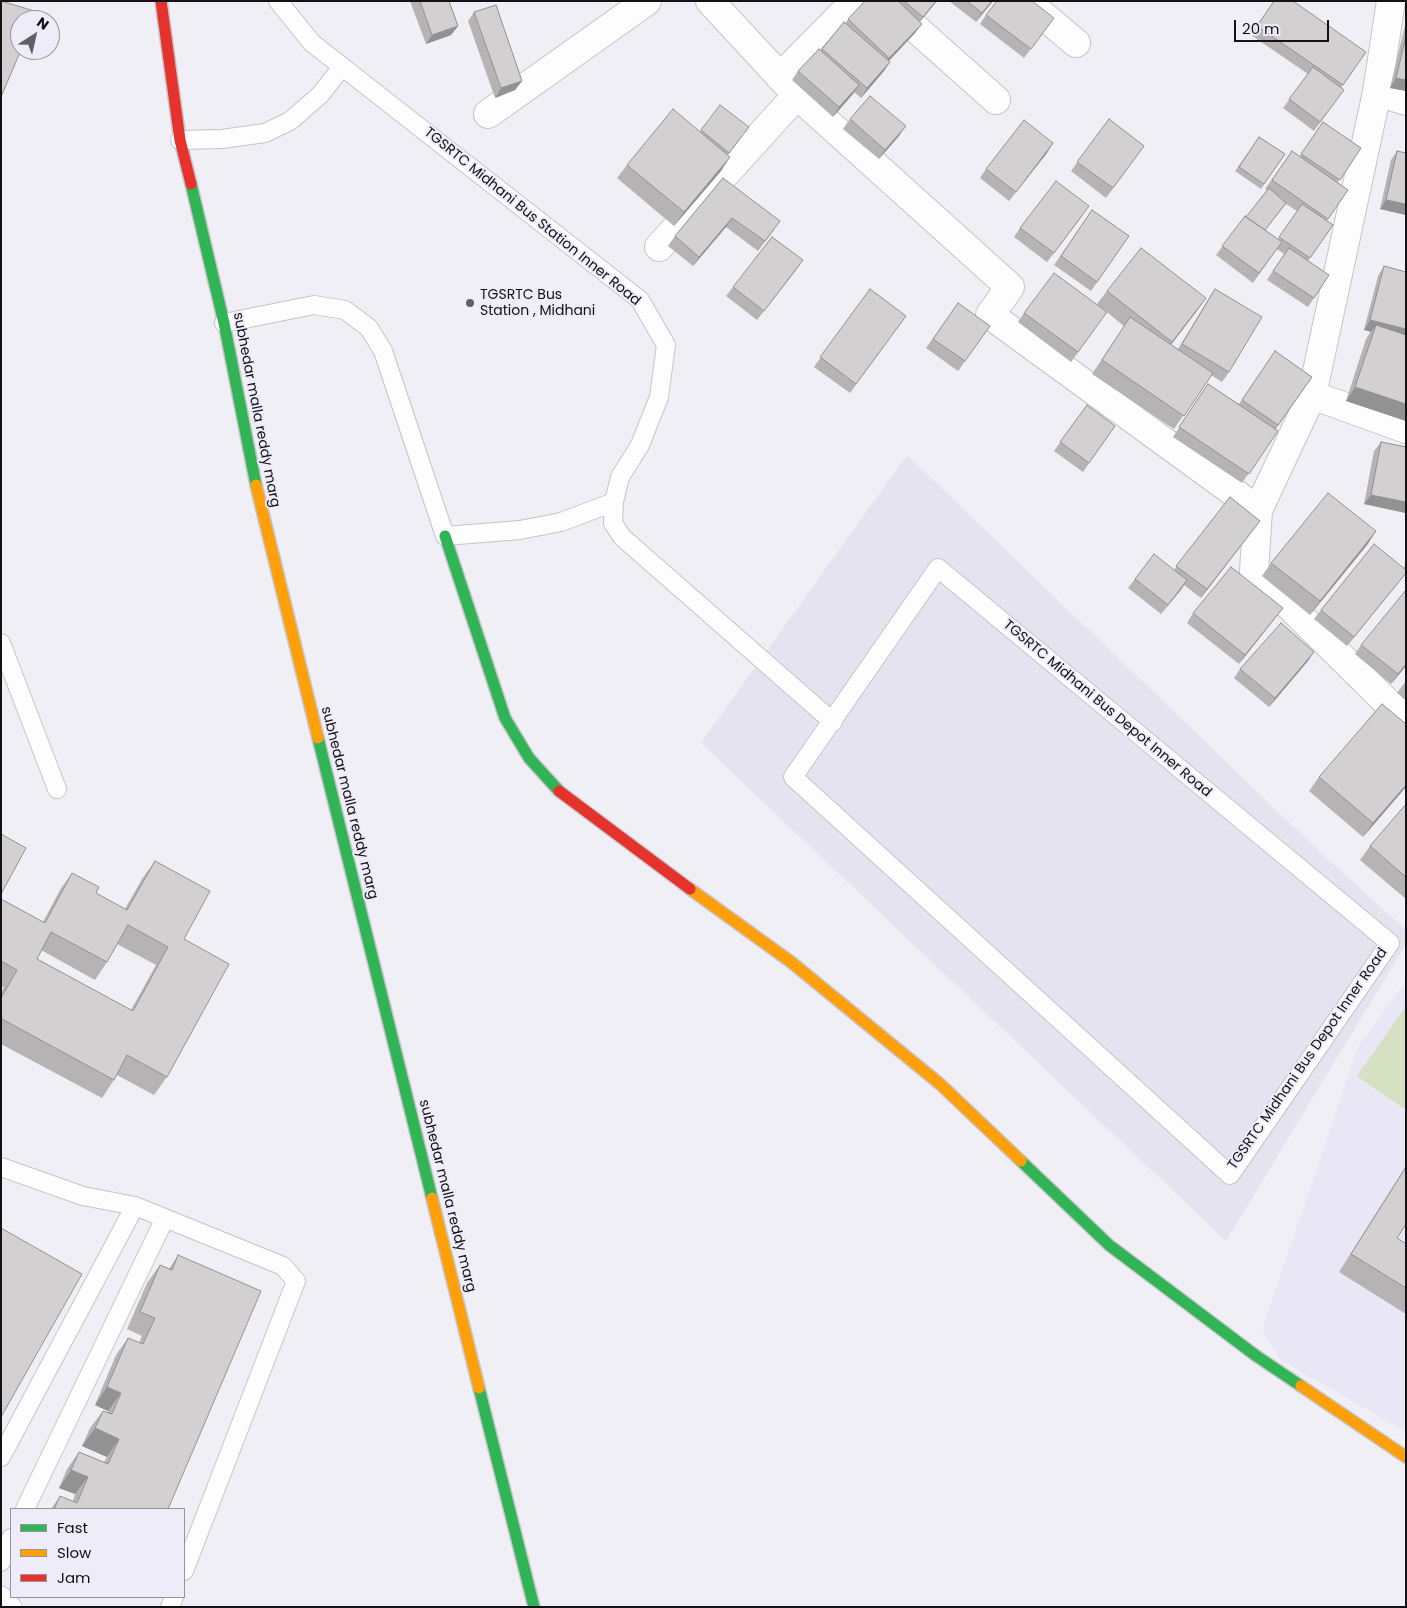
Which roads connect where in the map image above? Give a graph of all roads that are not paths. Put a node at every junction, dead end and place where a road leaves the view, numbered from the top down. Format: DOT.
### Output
graph roads {
  1 [pos="161,1"];
  2 [pos="278,1"];
  3 [pos="647,1"];
  4 [pos="710,1"];
  5 [pos="855,1"];
  6 [pos="885,1"];
  7 [pos="1026,1"];
  8 [pos="1391,1"];
  9 [pos="1076,43"];
  10 [pos="342,67"];
  11 [pos="788,86"];
  12 [pos="1377,92"];
  13 [pos="996,100"];
  14 [pos="1406,101"];
  15 [pos="488,114"];
  16 [pos="180,140"];
  17 [pos="659,248"];
  18 [pos="224,323"];
  19 [pos="1312,395"];
  20 [pos="1406,429"];
  21 [pos="614,502"];
  22 [pos="1258,510"];
  23 [pos="445,536"];
  24 [pos="1,643"];
  25 [pos="1406,721"];
  26 [pos="833,722"];
  27 [pos="57,789"];
  28 [pos="1,1167"];
  29 [pos="135,1206"];
  30 [pos="165,1218"];
  31 [pos="1406,1457"];
  32 [pos="1,1458"];
  33 [pos="25,1508"];
  34 [pos="10,1540"];
  35 [pos="1,1562"];
  36 [pos="185,1568"];
  37 [pos="1,1595"];
  38 [pos="13,1607"];
  39 [pos="534,1607"];
  1 -- 16 [label="main road, subhedar malla reddy marg"];
  2 -- 10 [label="lane, TGSRTC Midhani Bus Station Inner Road"];
  3 -- 15 [label="street"];
  4 -- 11 [label="street"];
  5 -- 11 [label="street"];
  6 -- 13 [label="street"];
  7 -- 9 [label="street"];
  8 -- 12 [label="street"];
  10 -- 16 [label="lane"];
  10 -- 21 [label="lane, TGSRTC Midhani Bus Station Inner Road"];
  11 -- 17 [label="street"];
  11 -- 22 [label="street"];
  12 -- 14 [label="street"];
  12 -- 19 [label="street"];
  16 -- 18 [label="main road, subhedar malla reddy marg"];
  18 -- 23 [label="lane"];
  18 -- 39 [label="main road, subhedar malla reddy marg"];
  19 -- 20 [label="street"];
  19 -- 22 [label="street"];
  21 -- 23 [label="lane"];
  21 -- 26 [label="lane"];
  22 -- 25 [label="street"];
  23 -- 31 [label="main road"];
  24 -- 27 [label="lane"];
  26 -- 26 [label="lane, TGSRTC Midhani Bus Depot Inner Road"];
  28 -- 29 [label="lane"];
  29 -- 30 [label="lane"];
  29 -- 32 [label="lane"];
  30 -- 33 [label="lane"];
  30 -- 36 [label="lane"];
  34 -- 35 [label="lane"];
  37 -- 38 [label="lane"];
}
